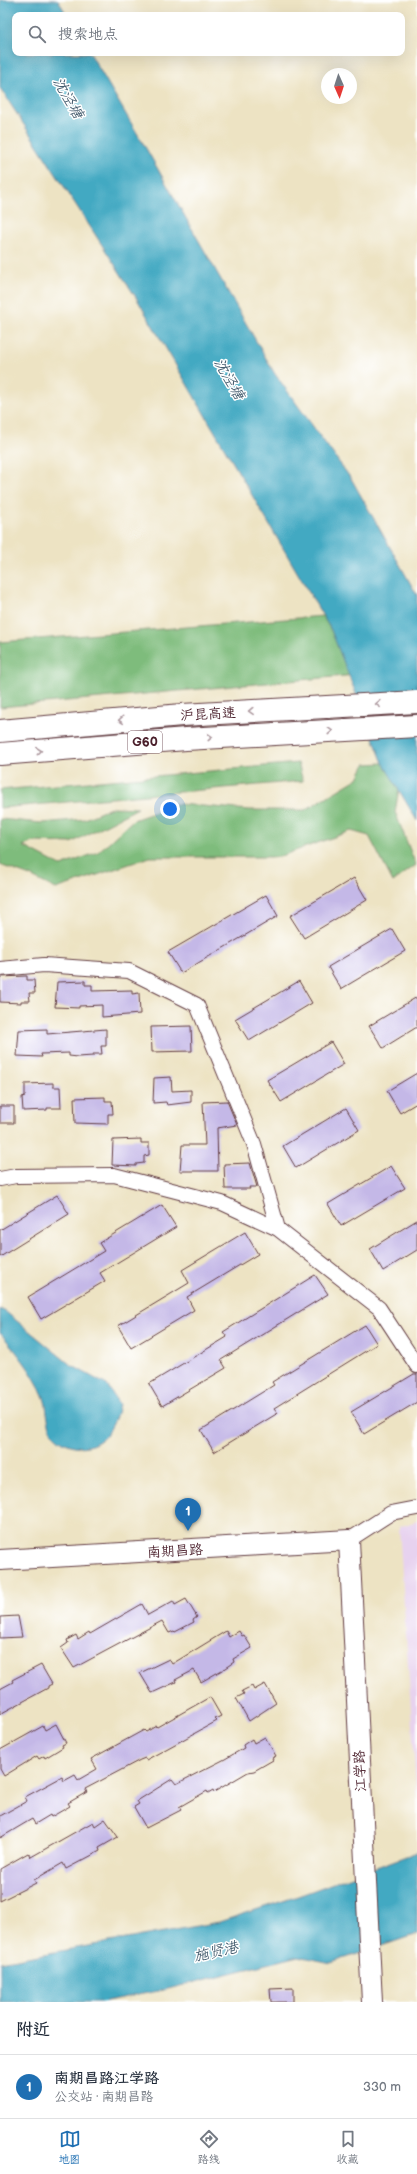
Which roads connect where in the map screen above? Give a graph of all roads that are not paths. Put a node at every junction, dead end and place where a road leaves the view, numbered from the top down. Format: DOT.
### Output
graph roads {
  1 [pos="417,702"];
  2 [pos="417,726"];
  3 [pos="0,731"];
  4 [pos="0,754"];
  5 [pos="0,968"];
  6 [pos="0,1179"];
  7 [pos="278,1229"];
  8 [pos="417,1366"];
  9 [pos="417,1508"];
  10 [pos="349,1540"];
  11 [pos="0,1560"];
  12 [pos="372,2002"];
  1 -- 3 [label="highway, 沪昆高速 / G60, one-way"];
  4 -- 2 [label="highway, 沪昆高速 / G60, one-way"];
  5 -- 7 [label="street"];
  6 -- 7 [label="street"];
  7 -- 8 [label="street"];
  9 -- 10 [label="street"];
  10 -- 11 [label="main road, 南期昌路"];
  10 -- 12 [label="main road, 江学路"];
}
